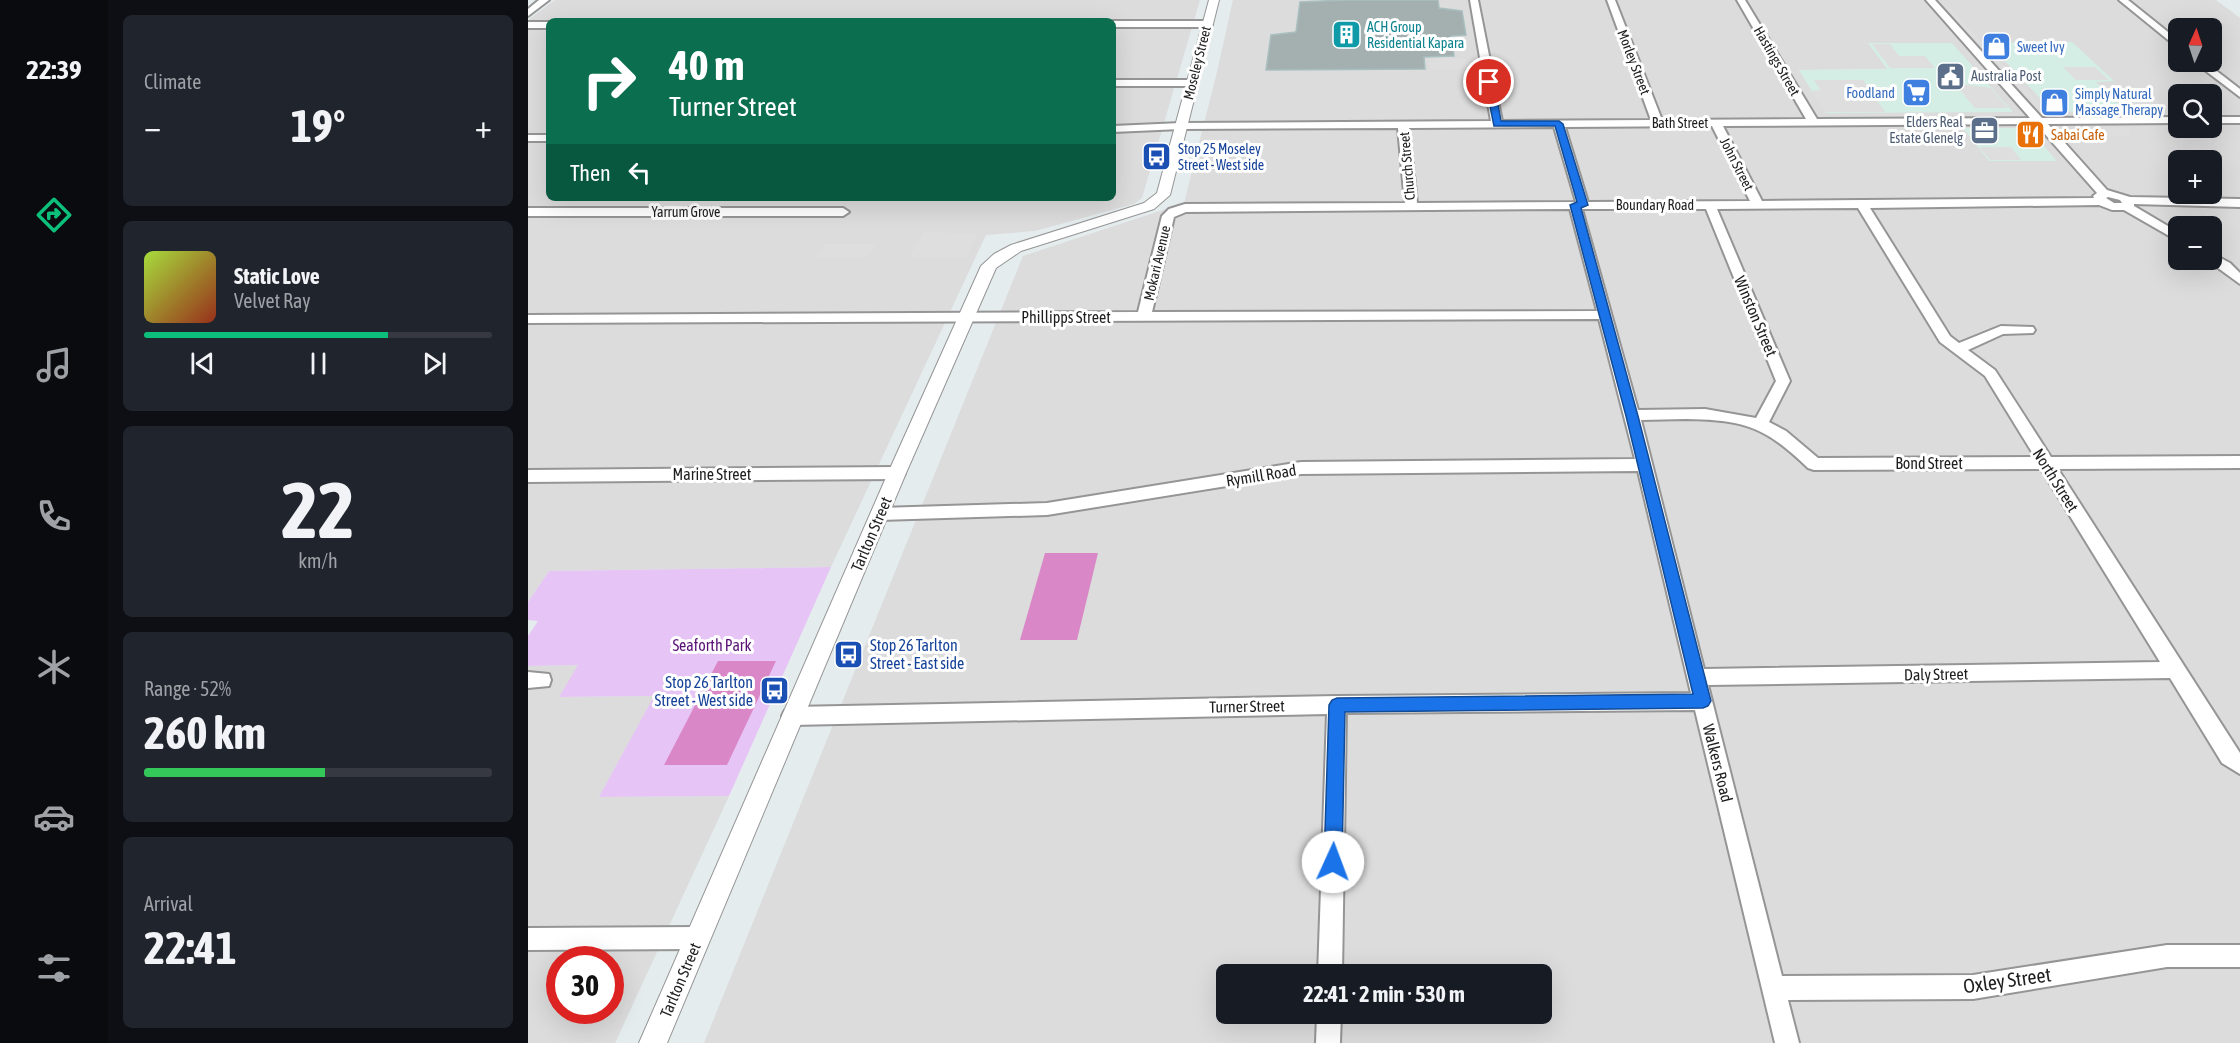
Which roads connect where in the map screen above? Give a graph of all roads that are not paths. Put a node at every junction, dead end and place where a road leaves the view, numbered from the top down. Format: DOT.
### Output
graph roads {
  1 [pos="545,0"];
  2 [pos="1214,0"];
  3 [pos="1474,0"];
  4 [pos="1611,0"];
  5 [pos="1741,0"];
  6 [pos="1930,0"];
  7 [pos="2122,0"];
  8 [pos="528,13"];
  9 [pos="1116,24"];
  10 [pos="1207,24"];
  11 [pos="528,25"];
  12 [pos="546,25"];
  13 [pos="2168,37"];
  14 [pos="2212,72"];
  15 [pos="1116,83"];
  16 [pos="1192,83"];
  17 [pos="2240,94"];
  18 [pos="2168,120"];
  19 [pos="2222,120"];
  20 [pos="2240,120"];
  21 [pos="2039,121"];
  22 [pos="1813,122"];
  23 [pos="1658,123"];
  24 [pos="1716,123"];
  25 [pos="1403,124"];
  26 [pos="1497,124"];
  27 [pos="1559,124"];
  28 [pos="1181,126"];
  29 [pos="1116,128"];
  30 [pos="528,138"];
  31 [pos="546,138"];
  32 [pos="2102,197"];
  33 [pos="2168,203"];
  34 [pos="2222,203"];
  35 [pos="2240,203"];
  36 [pos="1862,204"];
  37 [pos="2128,204"];
  38 [pos="2170,204"];
  39 [pos="1579,205"];
  40 [pos="1710,205"];
  41 [pos="1758,205"];
  42 [pos="1411,207"];
  43 [pos="528,212"];
  44 [pos="843,212"];
  45 [pos="1173,212"];
  46 [pos="2151,220"];
  47 [pos="2168,231"];
  48 [pos="2222,264"];
  49 [pos="2240,280"];
  50 [pos="1605,315"];
  51 [pos="1144,317"];
  52 [pos="966,318"];
  53 [pos="528,319"];
  54 [pos="2028,330"];
  55 [pos="1958,349"];
  56 [pos="1632,416"];
  57 [pos="1760,424"];
  58 [pos="2240,462"];
  59 [pos="2044,463"];
  60 [pos="1644,465"];
  61 [pos="897,473"];
  62 [pos="528,476"];
  63 [pos="880,513"];
  64 [pos="2175,670"];
  65 [pos="1697,677"];
  66 [pos="1703,701"];
  67 [pos="1337,705"];
  68 [pos="792,716"];
  69 [pos="2240,765"];
  70 [pos="698,938"];
  71 [pos="528,939"];
  72 [pos="2240,956"];
  73 [pos="1330,964"];
  74 [pos="1774,988"];
  75 [pos="1329,1024"];
  76 [pos="653,1043"];
  77 [pos="1328,1043"];
  78 [pos="1787,1043"];
  1 -- 8 [label="street"];
  2 -- 10 [label="street, Moseley Street"];
  3 -- 26 [label="street"];
  4 -- 23 [label="street, Morley Street"];
  5 -- 22 [label="street, Hastings Street"];
  6 -- 21 [label="street"];
  7 -- 13 [label="street"];
  9 -- 10 [label="street"];
  10 -- 16 [label="street, Moseley Street"];
  11 -- 12 [label="street"];
  14 -- 17 [label="street"];
  15 -- 16 [label="street"];
  16 -- 28 [label="street, Moseley Street"];
  18 -- 21 [label="street, Bath Street"];
  19 -- 20 [label="street"];
  21 -- 22 [label="street, Bath Street"];
  21 -- 32 [label="street"];
  22 -- 24 [label="street, Bath Street"];
  23 -- 24 [label="street, Bath Street"];
  23 -- 27 [label="street, Bath Street"];
  24 -- 41 [label="street, John Street"];
  25 -- 26 [label="street, Bath Street"];
  25 -- 28 [label="street, Bath Street"];
  25 -- 42 [label="street, Church Street"];
  26 -- 27 [label="street, Bath Street"];
  27 -- 39 [label="street, Walkers Road"];
  28 -- 29 [label="street, Bath Street"];
  28 -- 52 [label="street, Tarlton Street"];
  30 -- 31 [label="street"];
  32 -- 36 [label="street, Boundary Road"];
  32 -- 37 [label="street, Boundary Road"];
  33 -- 37 [label="street"];
  34 -- 35 [label="street"];
  36 -- 41 [label="street, Boundary Road"];
  36 -- 55 [label="street, North Street"];
  37 -- 46 [label="street"];
  38 -- 46 [label="street"];
  39 -- 40 [label="street, Boundary Road"];
  39 -- 42 [label="street, Boundary Road"];
  39 -- 50 [label="street, Walkers Road"];
  40 -- 41 [label="street, Boundary Road"];
  40 -- 57 [label="street, Winston Street"];
  42 -- 45 [label="street, Boundary Road"];
  43 -- 44 [label="street, Yarrum Grove"];
  45 -- 51 [label="street, Mokari Avenue"];
  46 -- 47 [label="street"];
  48 -- 49 [label="street"];
  50 -- 51 [label="street, Phillipps Street"];
  50 -- 56 [label="street, Walkers Road"];
  51 -- 52 [label="street, Phillipps Street"];
  52 -- 53 [label="street, Phillipps Street"];
  52 -- 61 [label="street, Tarlton Street"];
  54 -- 55 [label="street"];
  55 -- 59 [label="street, North Street"];
  56 -- 57 [label="street, Bond Street"];
  56 -- 60 [label="street, Walkers Road"];
  57 -- 59 [label="street, Bond Street"];
  58 -- 59 [label="street, Bond Street"];
  59 -- 64 [label="street, North Street"];
  60 -- 63 [label="street, Rymill Road"];
  60 -- 65 [label="street, Walkers Road"];
  61 -- 62 [label="street, Marine Street"];
  61 -- 63 [label="street, Tarlton Street"];
  63 -- 68 [label="street, Tarlton Street"];
  64 -- 65 [label="street, Daly Street"];
  64 -- 69 [label="street, North Street"];
  65 -- 66 [label="street, Walkers Road"];
  66 -- 67 [label="street, Turner Street"];
  66 -- 74 [label="street, Walkers Road"];
  67 -- 68 [label="street, Turner Street"];
  67 -- 73 [label="street"];
  68 -- 70 [label="street, Tarlton Street"];
  70 -- 71 [label="street"];
  70 -- 76 [label="street, Tarlton Street"];
  72 -- 74 [label="street, Oxley Street"];
  74 -- 78 [label="street, Walkers Road"];
  75 -- 77 [label="street"];
}
